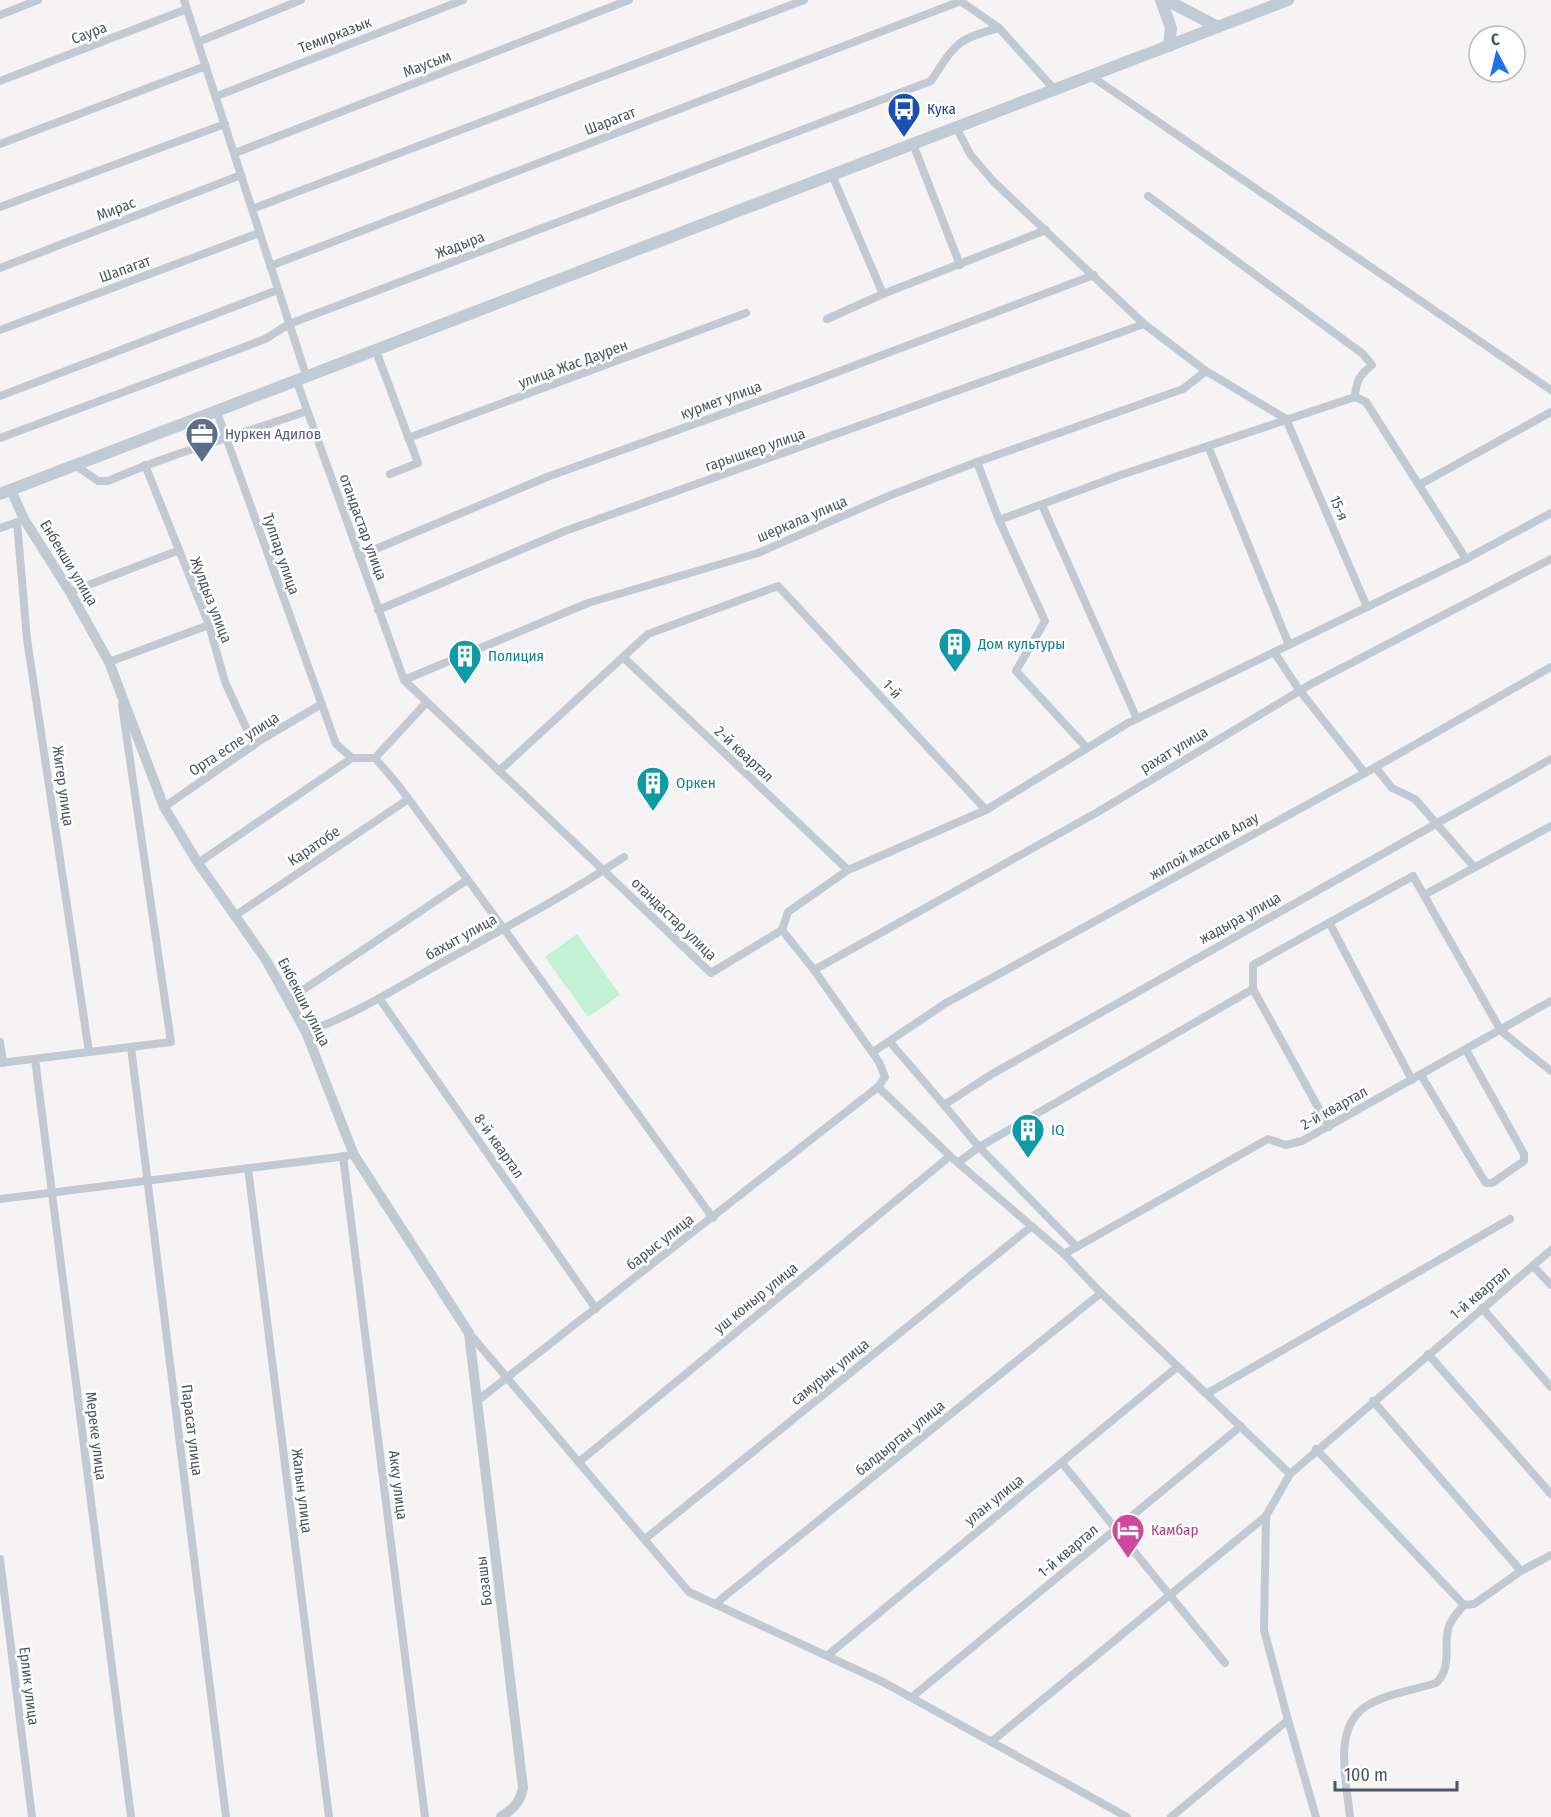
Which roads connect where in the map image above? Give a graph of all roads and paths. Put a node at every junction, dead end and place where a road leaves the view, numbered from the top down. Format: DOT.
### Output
graph roads {
  1 [pos="38,0"];
  2 [pos="184,0"];
  3 [pos="301,0"];
  4 [pos="463,0"];
  5 [pos="629,0"];
  6 [pos="804,0"];
  7 [pos="1161,0"];
  8 [pos="1166,0"];
  9 [pos="1288,0"];
  10 [pos="960,1"];
  11 [pos="187,9"];
  12 [pos="0,15"];
  13 [pos="1218,27"];
  14 [pos="999,28"];
  15 [pos="198,42"];
  16 [pos="1169,46"];
  17 [pos="206,66"];
  18 [pos="1091,76"];
  19 [pos="0,81"];
  20 [pos="1054,89"];
  21 [pos="217,96"];
  22 [pos="225,124"];
  23 [pos="956,127"];
  24 [pos="0,144"];
  25 [pos="913,144"];
  26 [pos="235,153"];
  27 [pos="241,175"];
  28 [pos="832,175"];
  29 [pos="1148,196"];
  30 [pos="0,207"];
  31 [pos="252,209"];
  32 [pos="1046,230"];
  33 [pos="259,233"];
  34 [pos="960,265"];
  35 [pos="270,266"];
  36 [pos="0,268"];
  37 [pos="1094,275"];
  38 [pos="278,290"];
  39 [pos="883,294"];
  40 [pos="746,313"];
  41 [pos="827,319"];
  42 [pos="289,324"];
  43 [pos="1144,324"];
  44 [pos="0,330"];
  45 [pos="376,351"];
  46 [pos="1206,371"];
  47 [pos="302,380"];
  48 [pos="1551,390"];
  49 [pos="0,396"];
  50 [pos="1355,397"];
  51 [pos="307,411"];
  52 [pos="217,412"];
  53 [pos="1551,412"];
  54 [pos="1287,419"];
  55 [pos="0,438"];
  56 [pos="408,438"];
  57 [pos="227,440"];
  58 [pos="1208,446"];
  59 [pos="977,462"];
  60 [pos="75,465"];
  61 [pos="145,465"];
  62 [pos="390,474"];
  63 [pos="1419,485"];
  64 [pos="6,492"];
  65 [pos="1042,505"];
  66 [pos="1551,513"];
  67 [pos="999,520"];
  68 [pos="21,521"];
  69 [pos="0,528"];
  70 [pos="177,551"];
  71 [pos="359,556"];
  72 [pos="1466,559"];
  73 [pos="1551,559"];
  74 [pos="70,592"];
  75 [pos="1367,607"];
  76 [pos="378,610"];
  77 [pos="209,626"];
  78 [pos="1289,645"];
  79 [pos="1274,652"];
  80 [pos="622,657"];
  81 [pos="109,662"];
  82 [pos="1551,667"];
  83 [pos="404,680"];
  84 [pos="119,683"];
  85 [pos="1300,691"];
  86 [pos="427,702"];
  87 [pos="320,705"];
  88 [pos="1137,718"];
  89 [pos="254,745"];
  90 [pos="1087,748"];
  91 [pos="352,758"];
  92 [pos="375,758"];
  93 [pos="1551,759"];
  94 [pos="1375,767"];
  95 [pos="499,771"];
  96 [pos="1365,773"];
  97 [pos="406,800"];
  98 [pos="164,807"];
  99 [pos="986,810"];
  100 [pos="1436,823"];
  101 [pos="1551,826"];
  102 [pos="624,857"];
  103 [pos="198,863"];
  104 [pos="1473,867"];
  105 [pos="604,870"];
  106 [pos="848,870"];
  107 [pos="467,880"];
  108 [pos="1424,895"];
  109 [pos="236,915"];
  110 [pos="1330,924"];
  111 [pos="504,929"];
  112 [pos="782,930"];
  113 [pos="814,970"];
  114 [pos="1252,989"];
  115 [pos="379,998"];
  116 [pos="288,1000"];
  117 [pos="1551,1002"];
  118 [pos="1501,1031"];
  119 [pos="306,1032"];
  120 [pos="0,1042"];
  121 [pos="890,1042"];
  122 [pos="131,1047"];
  123 [pos="1466,1050"];
  124 [pos="89,1052"];
  125 [pos="873,1052"];
  126 [pos="34,1059"];
  127 [pos="2,1063"];
  128 [pos="1551,1071"];
  129 [pos="1421,1075"];
  130 [pos="1412,1080"];
  131 [pos="878,1087"];
  132 [pos="944,1105"];
  133 [pos="1329,1127"];
  134 [pos="979,1147"];
  135 [pos="348,1156"];
  136 [pos="950,1156"];
  137 [pos="959,1162"];
  138 [pos="248,1168"];
  139 [pos="148,1181"];
  140 [pos="51,1193"];
  141 [pos="0,1199"];
  142 [pos="713,1218"];
  143 [pos="1510,1219"];
  144 [pos="1032,1226"];
  145 [pos="1077,1247"];
  146 [pos="1551,1250"];
  147 [pos="1064,1254"];
  148 [pos="1533,1266"];
  149 [pos="1551,1285"];
  150 [pos="1101,1293"];
  151 [pos="1482,1308"];
  152 [pos="596,1309"];
  153 [pos="469,1333"];
  154 [pos="1428,1354"];
  155 [pos="1177,1367"];
  156 [pos="508,1378"];
  157 [pos="1551,1387"];
  158 [pos="1208,1393"];
  159 [pos="477,1401"];
  160 [pos="1373,1401"];
  161 [pos="1242,1426"];
  162 [pos="1316,1449"];
  163 [pos="579,1462"];
  164 [pos="1062,1462"];
  165 [pos="1290,1474"];
  166 [pos="1551,1494"];
  167 [pos="1266,1516"];
  168 [pos="1116,1528"];
  169 [pos="645,1539"];
  170 [pos="1551,1555"];
  171 [pos="0,1559"];
  172 [pos="1521,1571"];
  173 [pos="1170,1593"];
  174 [pos="715,1604"];
  175 [pos="1464,1605"];
  176 [pos="828,1655"];
  177 [pos="1225,1663"];
  178 [pos="912,1697"];
  179 [pos="1288,1720"];
  180 [pos="991,1742"];
  181 [pos="1315,1813"];
  182 [pos="32,1817"];
  183 [pos="131,1817"];
  184 [pos="226,1817"];
  185 [pos="329,1817"];
  186 [pos="425,1817"];
  187 [pos="501,1817"];
  188 [pos="1127,1817"];
  189 [pos="1171,1817"];
  190 [pos="1305,1817"];
  191 [pos="1350,1817"];
  1 -- 12 [label="street"];
  2 -- 11 [label="street, отандастар улица"];
  3 -- 15 [label="street"];
  4 -- 21 [label="street, Темирказык"];
  5 -- 26 [label="street, Маусым"];
  6 -- 31 [label="street"];
  7 -- 16 [label="main road"];
  8 -- 13 [label="main road"];
  9 -- 13 [label="main road"];
  10 -- 14 [label="street"];
  10 -- 35 [label="street, Шарагат"];
  11 -- 15 [label="street, отандастар улица"];
  11 -- 19 [label="street, Саура"];
  13 -- 16 [label="main road"];
  14 -- 20 [label="street"];
  14 -- 42 [label="street, Жадыра"];
  15 -- 17 [label="street, отандастар улица"];
  16 -- 18 [label="main road"];
  17 -- 21 [label="street, отандастар улица"];
  17 -- 24 [label="street"];
  18 -- 20 [label="main road"];
  18 -- 48 [label="street"];
  20 -- 23 [label="main road"];
  21 -- 22 [label="street, отандастар улица"];
  22 -- 26 [label="street, отандастар улица"];
  22 -- 30 [label="street"];
  23 -- 25 [label="main road"];
  23 -- 32 [label="street"];
  25 -- 28 [label="main road"];
  25 -- 34 [label="street"];
  26 -- 27 [label="street, отандастар улица"];
  27 -- 31 [label="street, отандастар улица"];
  27 -- 36 [label="street, Мирас"];
  28 -- 39 [label="street"];
  28 -- 45 [label="main road"];
  29 -- 50 [label="street"];
  31 -- 33 [label="street, отандастар улица"];
  32 -- 34 [label="street"];
  32 -- 37 [label="street"];
  33 -- 35 [label="street, отандастар улица"];
  33 -- 44 [label="street, Шапагат"];
  34 -- 39 [label="street"];
  35 -- 38 [label="street, отандастар улица"];
  37 -- 43 [label="street"];
  37 -- 71 [label="street, курмет улица"];
  38 -- 42 [label="street, отандастар улица"];
  38 -- 49 [label="street"];
  39 -- 41 [label="street"];
  40 -- 56 [label="street, улица Жас Даурен"];
  42 -- 47 [label="street, отандастар улица"];
  42 -- 55 [label="street, Жадыра"];
  43 -- 46 [label="street"];
  43 -- 76 [label="street, гарышкер улица"];
  45 -- 47 [label="main road"];
  45 -- 56 [label="street"];
  46 -- 54 [label="street"];
  46 -- 59 [label="street, шеркала улица"];
  47 -- 51 [label="street, отандастар улица"];
  47 -- 52 [label="main road"];
  50 -- 54 [label="street"];
  50 -- 63 [label="street"];
  51 -- 57 [label="street"];
  51 -- 71 [label="street, отандастар улица"];
  52 -- 57 [label="street, Тулпар улица"];
  52 -- 60 [label="main road"];
  53 -- 63 [label="street"];
  54 -- 58 [label="street"];
  54 -- 75 [label="street, 15-я"];
  56 -- 62 [label="street"];
  57 -- 61 [label="street"];
  57 -- 87 [label="street, Тулпар улица"];
  58 -- 65 [label="street"];
  58 -- 78 [label="street"];
  59 -- 67 [label="street"];
  59 -- 83 [label="street, шеркала улица"];
  60 -- 61 [label="street"];
  60 -- 64 [label="main road"];
  61 -- 70 [label="street, Жулдыз улица"];
  63 -- 72 [label="street"];
  64 -- 68 [label="street, Енбекши улица"];
  65 -- 67 [label="street"];
  65 -- 88 [label="street"];
  66 -- 72 [label="street"];
  67 -- 90 [label="street"];
  68 -- 69 [label="street"];
  68 -- 74 [label="street, Енбекши улица"];
  68 -- 124 [label="street, Жигер улица"];
  70 -- 74 [label="street"];
  70 -- 77 [label="street, Жулдыз улица"];
  71 -- 76 [label="street, отандастар улица"];
  72 -- 75 [label="street"];
  73 -- 85 [label="street, рахат улица"];
  74 -- 81 [label="street, Енбекши улица"];
  75 -- 78 [label="street"];
  76 -- 83 [label="street, отандастар улица"];
  77 -- 81 [label="street"];
  77 -- 89 [label="street, Жулдыз улица"];
  78 -- 79 [label="street"];
  79 -- 85 [label="street"];
  79 -- 88 [label="street"];
  80 -- 95 [label="street"];
  80 -- 99 [label="street, 1-й"];
  80 -- 106 [label="street, 2-й квартал"];
  81 -- 84 [label="street, Енбекши улица"];
  82 -- 94 [label="street, жилой массив Алау"];
  83 -- 86 [label="street, отандастар улица"];
  84 -- 98 [label="street, Енбекши улица"];
  84 -- 122 [label="street, Енбекши улица"];
  85 -- 96 [label="street"];
  85 -- 113 [label="street, рахат улица"];
  86 -- 92 [label="street"];
  86 -- 95 [label="street, отандастар улица"];
  87 -- 89 [label="street, Орта еспе улица"];
  87 -- 91 [label="street, Тулпар улица"];
  88 -- 90 [label="street"];
  89 -- 98 [label="street, Орта еспе улица"];
  90 -- 99 [label="street"];
  91 -- 92 [label="street"];
  91 -- 103 [label="street"];
  92 -- 97 [label="street"];
  93 -- 100 [label="street, жадыра улица"];
  94 -- 96 [label="street, жилой массив Алау"];
  94 -- 100 [label="street"];
  95 -- 105 [label="street, отандастар улица"];
  96 -- 121 [label="street, жилой массив Алау"];
  97 -- 107 [label="street"];
  97 -- 109 [label="street, Каратобе"];
  98 -- 103 [label="street, Енбекши улица"];
  99 -- 106 [label="street"];
  100 -- 104 [label="street"];
  100 -- 132 [label="street, жадыра улица"];
  101 -- 104 [label="street"];
  102 -- 105 [label="street, бахыт улица"];
  103 -- 109 [label="street, Енбекши улица"];
  104 -- 108 [label="street"];
  105 -- 111 [label="street, бахыт улица"];
  105 -- 112 [label="street, отандастар улица"];
  106 -- 112 [label="street"];
  107 -- 111 [label="street"];
  107 -- 116 [label="street"];
  108 -- 110 [label="street"];
  108 -- 118 [label="street"];
  109 -- 116 [label="street, Енбекши улица"];
  110 -- 114 [label="street"];
  110 -- 130 [label="street"];
  111 -- 115 [label="street, бахыт улица"];
  111 -- 142 [label="street"];
  112 -- 113 [label="street"];
  113 -- 125 [label="street"];
  114 -- 133 [label="street"];
  114 -- 134 [label="street"];
  115 -- 119 [label="street, бахыт улица"];
  115 -- 152 [label="street, 8-й квартал"];
  116 -- 119 [label="street, Енбекши улица"];
  117 -- 118 [label="street, 2-й квартал"];
  118 -- 123 [label="street, 2-й квартал"];
  118 -- 128 [label="street"];
  119 -- 135 [label="street, Енбекши улица"];
  120 -- 127 [label="street"];
  121 -- 125 [label="street, жилой массив Алау"];
  121 -- 132 [label="street"];
  122 -- 124 [label="street"];
  122 -- 139 [label="street, Парасат улица"];
  123 -- 129 [label="street, 2-й квартал"];
  123 -- 129 [label="street"];
  124 -- 126 [label="street"];
  125 -- 131 [label="street"];
  126 -- 127 [label="street"];
  126 -- 140 [label="street, Мереке улица"];
  129 -- 130 [label="street, 2-й квартал"];
  130 -- 133 [label="street, 2-й квартал"];
  131 -- 136 [label="street"];
  131 -- 142 [label="street, барыс улица"];
  132 -- 134 [label="street"];
  133 -- 145 [label="street, 2-й квартал"];
  134 -- 137 [label="street"];
  134 -- 145 [label="street"];
  135 -- 138 [label="street"];
  135 -- 153 [label="street, Енбекши улица"];
  135 -- 186 [label="street, Акку улица"];
  136 -- 137 [label="street"];
  136 -- 163 [label="street, уш коныр улица"];
  137 -- 144 [label="street"];
  138 -- 139 [label="street"];
  138 -- 185 [label="street, Жалын улица"];
  139 -- 140 [label="street"];
  139 -- 184 [label="street, Парасат улица"];
  140 -- 141 [label="street"];
  140 -- 183 [label="street, Мереке улица"];
  142 -- 152 [label="street, барыс улица"];
  143 -- 158 [label="street"];
  144 -- 147 [label="street"];
  144 -- 169 [label="street, самурык улица"];
  145 -- 147 [label="street, 2-й квартал"];
  146 -- 148 [label="street, 1-й квартал"];
  147 -- 150 [label="street"];
  148 -- 149 [label="street"];
  148 -- 151 [label="street, 1-й квартал"];
  150 -- 155 [label="street"];
  150 -- 174 [label="street, балдырган улица"];
  151 -- 154 [label="street, 1-й квартал"];
  151 -- 157 [label="street"];
  152 -- 156 [label="street, барыс улица"];
  153 -- 156 [label="street"];
  153 -- 159 [label="street, Бозашы"];
  154 -- 160 [label="street, 1-й квартал"];
  154 -- 166 [label="street"];
  155 -- 158 [label="street"];
  155 -- 164 [label="street, улан улица"];
  156 -- 159 [label="street, барыс улица"];
  156 -- 163 [label="street"];
  158 -- 161 [label="street"];
  159 -- 187 [label="street, Бозашы"];
  160 -- 162 [label="street, 1-й квартал"];
  160 -- 172 [label="street"];
  161 -- 165 [label="street"];
  161 -- 168 [label="street, 1-й квартал"];
  162 -- 165 [label="street, 1-й квартал"];
  162 -- 175 [label="street"];
  163 -- 169 [label="street"];
  164 -- 168 [label="street"];
  164 -- 176 [label="street, улан улица"];
  165 -- 167 [label="street, 1-й квартал"];
  167 -- 173 [label="street"];
  167 -- 179 [label="street"];
  168 -- 173 [label="street"];
  168 -- 178 [label="street, 1-й квартал"];
  169 -- 174 [label="street"];
  170 -- 172 [label="street"];
  171 -- 182 [label="street, Ерлик улица"];
  172 -- 175 [label="street"];
  173 -- 177 [label="street"];
  173 -- 180 [label="street"];
  174 -- 176 [label="street"];
  175 -- 191 [label="street"];
  176 -- 178 [label="street"];
  178 -- 180 [label="street"];
  179 -- 181 [label="street"];
  179 -- 189 [label="street"];
  180 -- 188 [label="street"];
  181 -- 190 [label="street"];
}
